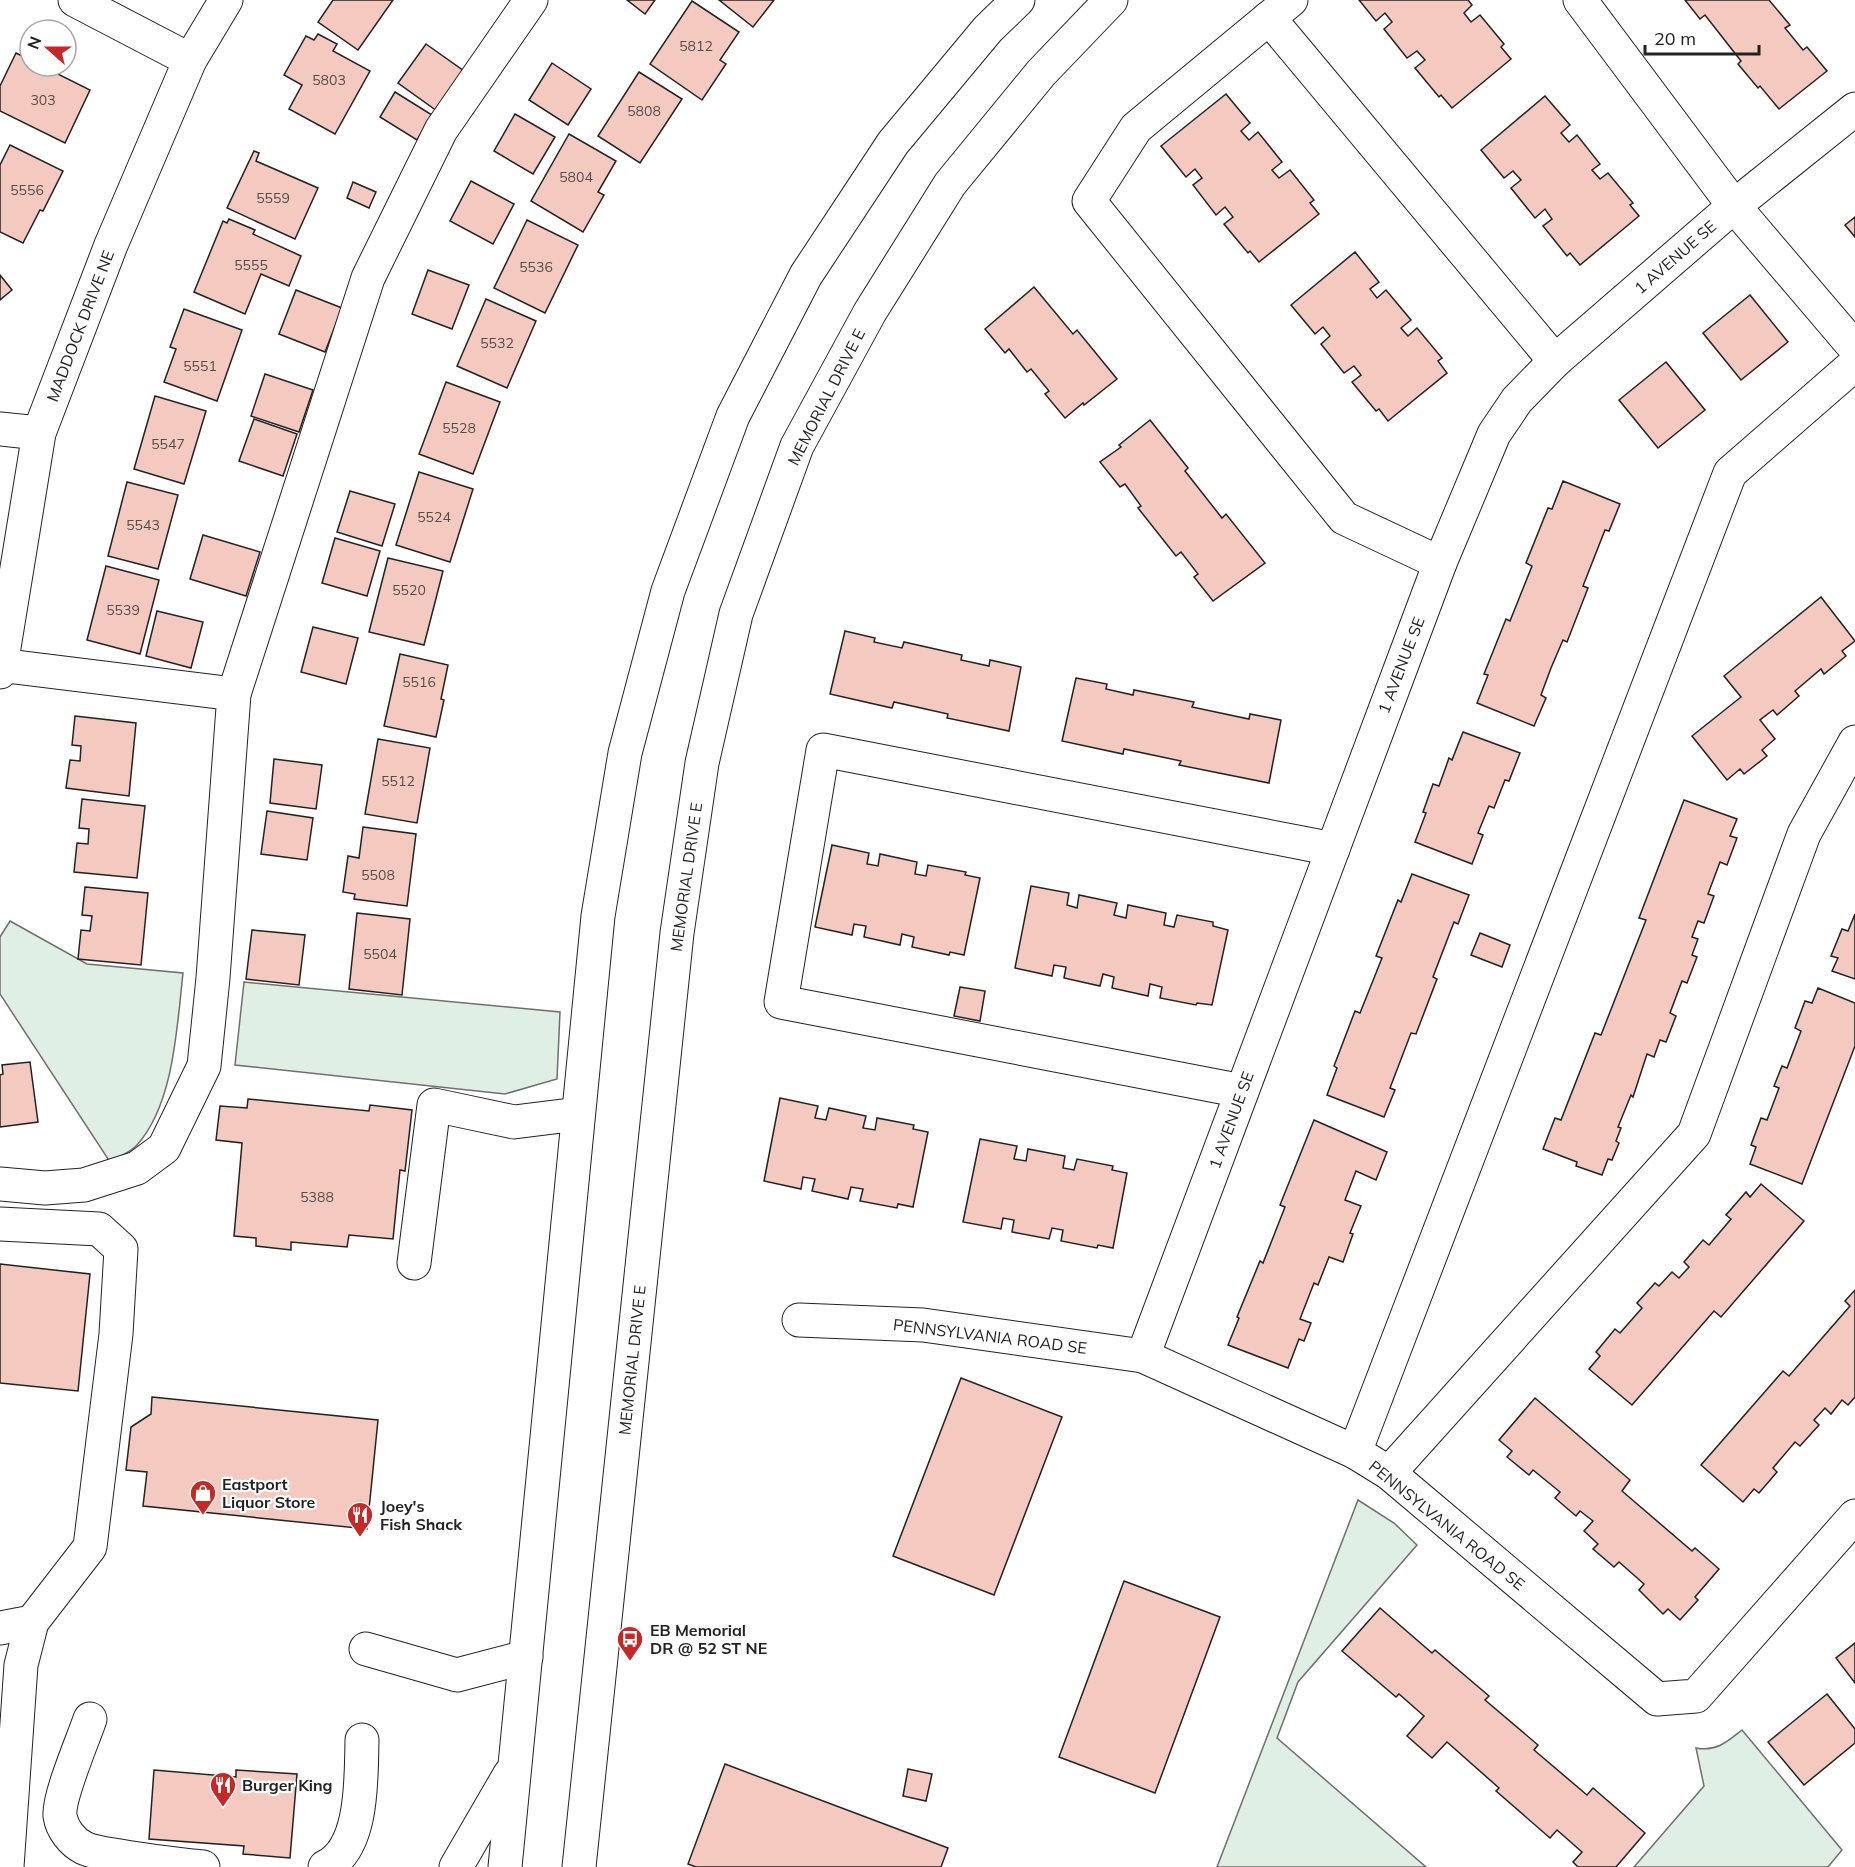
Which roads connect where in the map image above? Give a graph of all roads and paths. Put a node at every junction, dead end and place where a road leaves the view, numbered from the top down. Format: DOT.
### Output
graph roads {
  1 [pos="75,0"];
  2 [pos="226,0"];
  3 [pos="531,0"];
  4 [pos="1017,0"];
  5 [pos="1111,0"];
  6 [pos="1580,0"];
  7 [pos="1280,9"];
  8 [pos="189,60"];
  9 [pos="1855,109"];
  10 [pos="1734,206"];
  11 [pos="1855,348"];
  12 [pos="1555,361"];
  13 [pos="1855,364"];
  14 [pos="0,429"];
  15 [pos="39,433"];
  16 [pos="1440,563"];
  17 [pos="0,668"];
  18 [pos="234,694"];
  19 [pos="1855,742"];
  20 [pos="1333,849"];
  21 [pos="1242,1091"];
  22 [pos="578,1114"];
  23 [pos="0,1184"];
  24 [pos="0,1224"];
  25 [pos="414,1263"];
  26 [pos="799,1320"];
  27 [pos="1143,1356"];
  28 [pos="1355,1452"];
  29 [pos="1389,1473"];
  30 [pos="1855,1516"];
  31 [pos="32,1622"];
  32 [pos="0,1628"];
  33 [pos="366,1649"];
  34 [pos="526,1657"];
  35 [pos="90,1719"];
  36 [pos="362,1740"];
  37 [pos="515,1764"];
  38 [pos="7,1867"];
  39 [pos="202,1867"];
  40 [pos="325,1867"];
  41 [pos="456,1867"];
  42 [pos="505,1867"];
  43 [pos="579,1867"];
  1 -- 8 [label="main road"];
  2 -- 8 [label="main road, MADDOCK DRIVE NE"];
  3 -- 18 [label="main road"];
  4 -- 22 [label="main road"];
  5 -- 43 [label="main road, MEMORIAL DRIVE E"];
  6 -- 10 [label="main road"];
  7 -- 12 [label="main road"];
  7 -- 16 [label="main road"];
  8 -- 15 [label="main road, MADDOCK DRIVE NE"];
  9 -- 10 [label="main road, 1 AVENUE SE"];
  10 -- 11 [label="main road"];
  10 -- 12 [label="main road, 1 AVENUE SE"];
  12 -- 16 [label="main road, 1 AVENUE SE"];
  13 -- 28 [label="main road"];
  14 -- 15 [label="main road"];
  15 -- 17 [label="main road, MADDOCK DRIVE NE"];
  16 -- 20 [label="main road, 1 AVENUE SE"];
  17 -- 18 [label="main road"];
  18 -- 23 [label="main road"];
  19 -- 29 [label="main road"];
  20 -- 21 [label="main road, 1 AVENUE SE"];
  20 -- 21 [label="main road"];
  21 -- 27 [label="main road, 1 AVENUE SE"];
  22 -- 25 [label="main road"];
  22 -- 34 [label="main road"];
  24 -- 31 [label="main road"];
  26 -- 27 [label="main road, PENNSYLVANIA ROAD SE"];
  27 -- 28 [label="main road, PENNSYLVANIA ROAD SE"];
  28 -- 29 [label="main road, PENNSYLVANIA ROAD SE"];
  29 -- 30 [label="main road, PENNSYLVANIA ROAD SE"];
  31 -- 32 [label="main road"];
  31 -- 38 [label="main road"];
  33 -- 34 [label="main road"];
  34 -- 37 [label="main road"];
  35 -- 39 [label="main road"];
  36 -- 40 [label="main road"];
  37 -- 41 [label="main road"];
  37 -- 42 [label="main road"];
}
